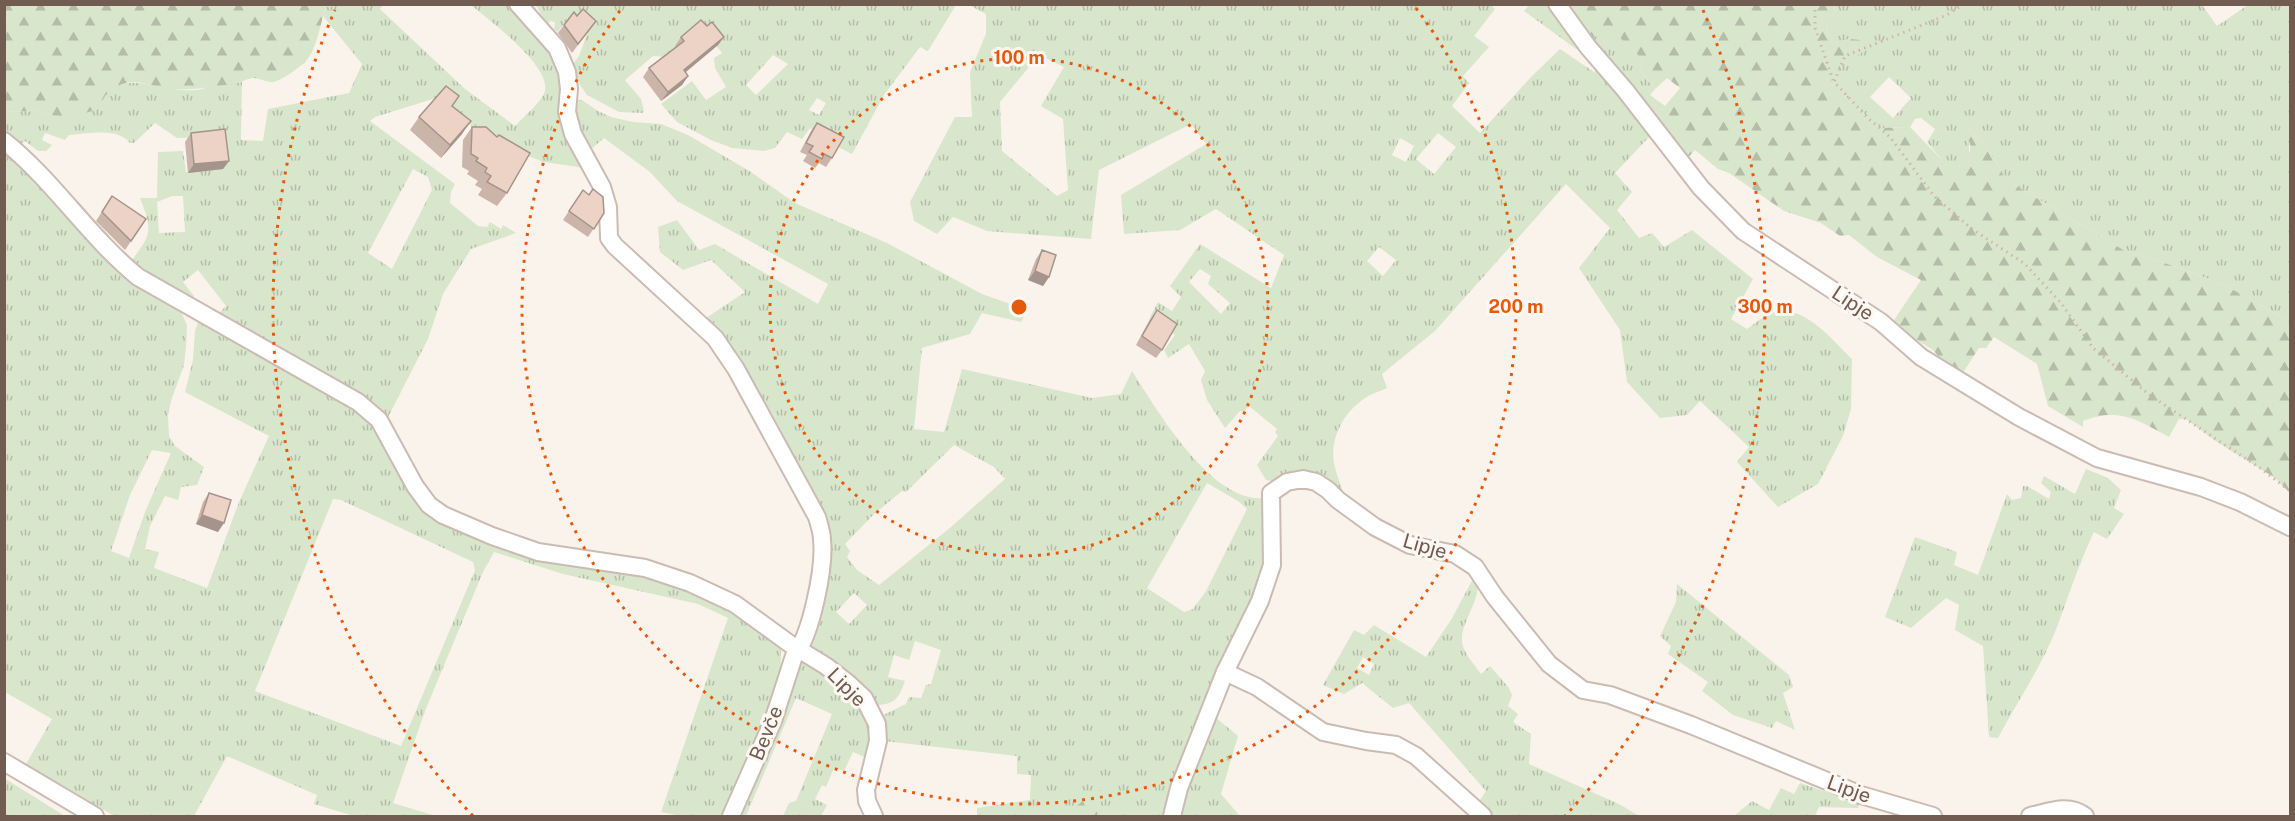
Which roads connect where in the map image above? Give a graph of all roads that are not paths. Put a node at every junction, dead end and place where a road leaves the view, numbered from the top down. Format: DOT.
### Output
graph roads {
  1 [pos="518,4"];
  2 [pos="1557,4"];
  3 [pos="4,141"];
  4 [pos="2290,527"];
  5 [pos="795,647"];
  6 [pos="1225,672"];
  7 [pos="4,762"];
  8 [pos="95,816"];
  9 [pos="731,816"];
  10 [pos="874,816"];
  11 [pos="1172,816"];
  12 [pos="1483,816"];
  13 [pos="1933,816"];
  14 [pos="2030,816"];
  15 [pos="2085,816"];
  1 -- 5 [label="street, Bevče"];
  2 -- 4 [label="street, Lipje"];
  3 -- 5 [label="street, Lipje"];
  5 -- 9 [label="street, Bevče"];
  5 -- 10 [label="street, Lipje"];
  6 -- 11 [label="street, Lipje"];
  6 -- 12 [label="street"];
  6 -- 13 [label="street, Lipje"];
  7 -- 8 [label="street"];
  14 -- 15 [label="street"];
}
